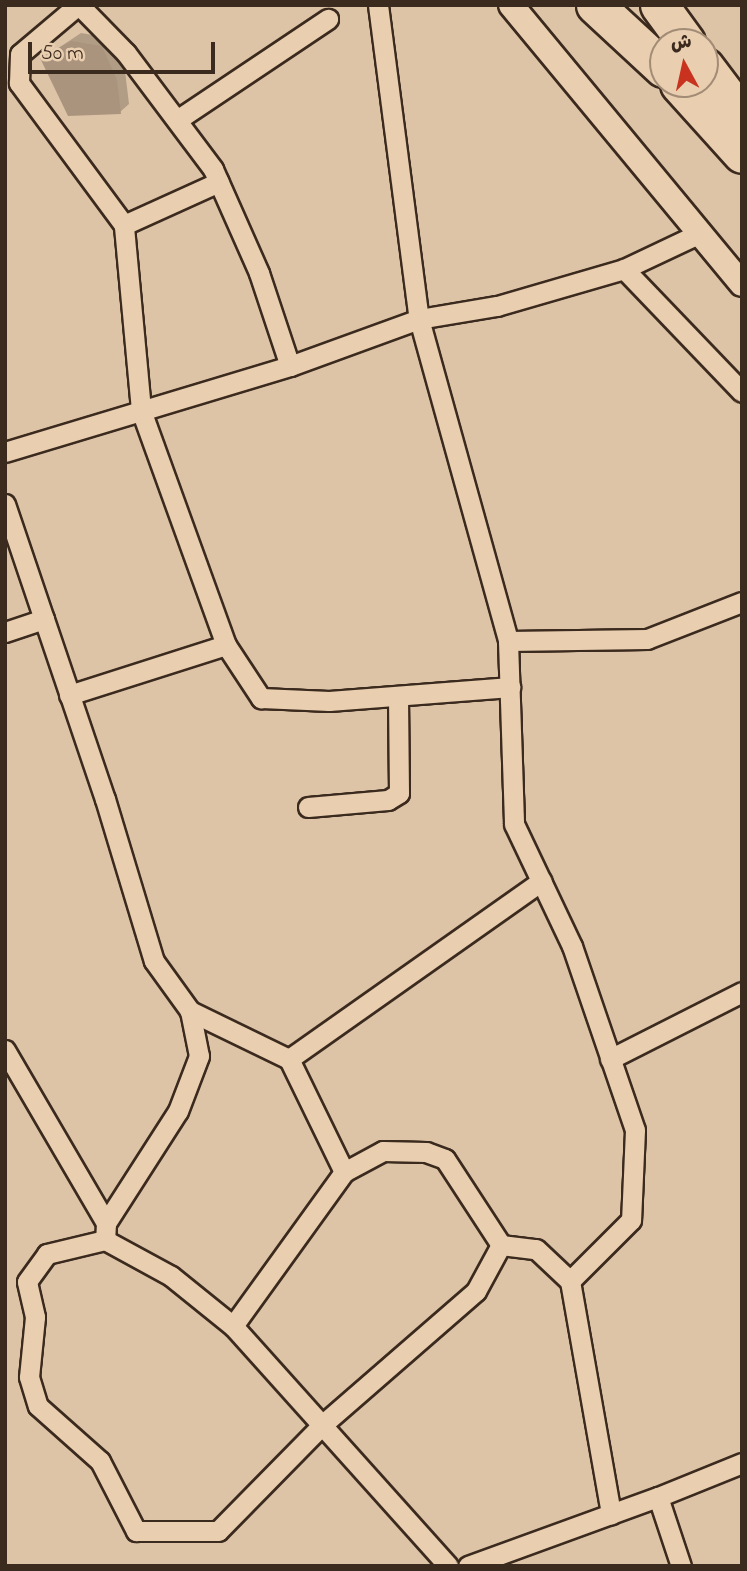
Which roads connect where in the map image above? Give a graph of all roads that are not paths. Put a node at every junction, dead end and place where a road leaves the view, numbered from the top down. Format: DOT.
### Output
graph roads {
  1 [pos="79,5"];
  2 [pos="378,5"];
  3 [pos="512,5"];
  4 [pos="595,5"];
  5 [pos="659,5"];
  6 [pos="328,19"];
  7 [pos="676,28"];
  8 [pos="649,55"];
  9 [pos="719,86"];
  10 [pos="692,98"];
  11 [pos="742,116"];
  12 [pos="177,120"];
  13 [pos="742,154"];
  14 [pos="219,183"];
  15 [pos="124,225"];
  16 [pos="700,233"];
  17 [pos="624,269"];
  18 [pos="742,284"];
  19 [pos="419,319"];
  20 [pos="290,366"];
  21 [pos="742,392"];
  22 [pos="141,410"];
  23 [pos="5,452"];
  24 [pos="5,504"];
  25 [pos="742,602"];
  26 [pos="44,619"];
  27 [pos="5,632"];
  28 [pos="509,641"];
  29 [pos="226,645"];
  30 [pos="510,687"];
  31 [pos="69,695"];
  32 [pos="398,696"];
  33 [pos="308,807"];
  34 [pos="541,881"];
  35 [pos="742,992"];
  36 [pos="190,1011"];
  37 [pos="5,1051"];
  38 [pos="289,1059"];
  39 [pos="610,1059"];
  40 [pos="344,1172"];
  41 [pos="105,1232"];
  42 [pos="501,1245"];
  43 [pos="570,1281"];
  44 [pos="233,1326"];
  45 [pos="322,1425"];
  46 [pos="742,1463"];
  47 [pos="657,1497"];
  48 [pos="611,1514"];
  49 [pos="448,1566"];
  50 [pos="468,1566"];
  51 [pos="681,1566"];
  1 -- 12 [label="street"];
  1 -- 15 [label="street"];
  2 -- 19 [label="street"];
  3 -- 16 [label="street"];
  4 -- 8 [label="highway"];
  5 -- 7 [label="highway"];
  6 -- 12 [label="street"];
  9 -- 11 [label="highway"];
  10 -- 13 [label="highway"];
  12 -- 14 [label="street"];
  14 -- 15 [label="street"];
  14 -- 20 [label="street"];
  15 -- 22 [label="street"];
  16 -- 17 [label="street"];
  16 -- 18 [label="street"];
  17 -- 19 [label="street"];
  17 -- 21 [label="street"];
  19 -- 20 [label="street"];
  19 -- 28 [label="street"];
  20 -- 22 [label="street"];
  22 -- 23 [label="street"];
  22 -- 29 [label="street"];
  24 -- 26 [label="street"];
  25 -- 28 [label="street"];
  26 -- 27 [label="street"];
  26 -- 31 [label="street"];
  28 -- 30 [label="street"];
  29 -- 31 [label="street"];
  29 -- 32 [label="street"];
  30 -- 32 [label="street"];
  30 -- 34 [label="street"];
  31 -- 36 [label="street"];
  32 -- 33 [label="street"];
  34 -- 38 [label="street"];
  34 -- 39 [label="street"];
  35 -- 39 [label="street"];
  36 -- 38 [label="street"];
  36 -- 41 [label="street"];
  37 -- 41 [label="street"];
  38 -- 40 [label="street"];
  39 -- 43 [label="street"];
  40 -- 42 [label="street"];
  40 -- 44 [label="street"];
  41 -- 44 [label="street"];
  41 -- 45 [label="street"];
  42 -- 43 [label="street"];
  42 -- 45 [label="street"];
  43 -- 48 [label="street"];
  44 -- 45 [label="street"];
  45 -- 49 [label="street"];
  46 -- 47 [label="street"];
  47 -- 48 [label="street"];
  47 -- 51 [label="street"];
  48 -- 50 [label="street"];
}
